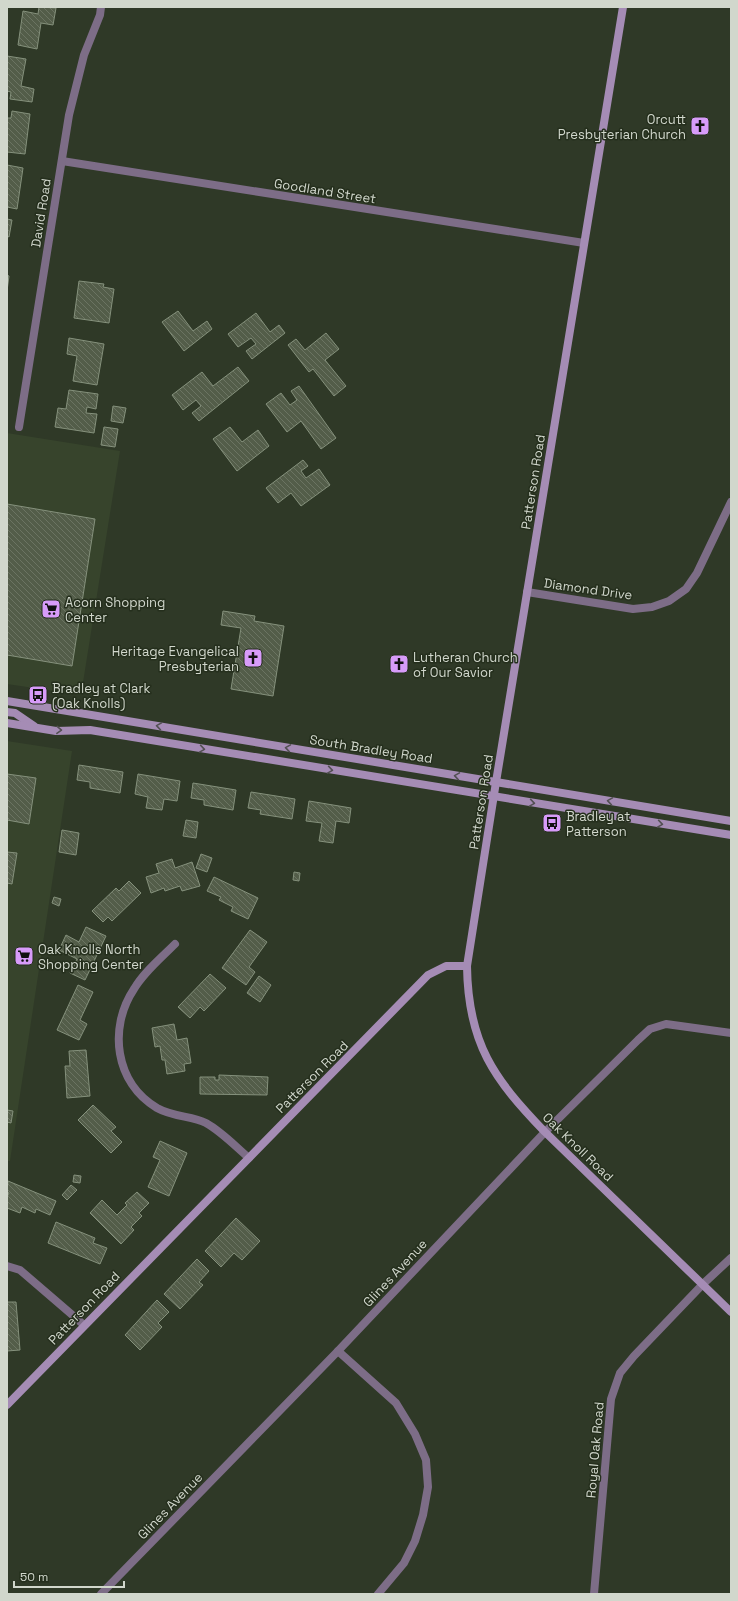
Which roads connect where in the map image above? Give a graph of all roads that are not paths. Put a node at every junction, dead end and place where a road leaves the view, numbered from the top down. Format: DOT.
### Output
graph roads {
  1 [pos="101,7"];
  2 [pos="623,7"];
  3 [pos="62,161"];
  4 [pos="584,244"];
  5 [pos="19,427"];
  6 [pos="731,502"];
  7 [pos="527,592"];
  8 [pos="7,701"];
  9 [pos="7,712"];
  10 [pos="7,723"];
  11 [pos="36,728"];
  12 [pos="496,782"];
  13 [pos="493,797"];
  14 [pos="731,821"];
  15 [pos="731,835"];
  16 [pos="175,944"];
  17 [pos="467,966"];
  18 [pos="731,1033"];
  19 [pos="545,1132"];
  20 [pos="249,1158"];
  21 [pos="731,1258"];
  22 [pos="7,1266"];
  23 [pos="703,1284"];
  24 [pos="731,1312"];
  25 [pos="84,1325"];
  26 [pos="338,1351"];
  27 [pos="7,1405"];
  28 [pos="101,1594"];
  29 [pos="378,1594"];
  30 [pos="594,1594"];
  1 -- 3 [label="street, David Road"];
  2 -- 4 [label="street, Patterson Road"];
  3 -- 4 [label="street, Goodland Street"];
  3 -- 5 [label="street, David Road"];
  4 -- 7 [label="street, Patterson Road"];
  6 -- 7 [label="street, Diamond Drive"];
  7 -- 12 [label="street, Patterson Road"];
  12 -- 8 [label="street, South Bradley Road, one-way"];
  9 -- 11 [label="street"];
  10 -- 11 [label="street, South Bradley Road"];
  11 -- 13 [label="street, South Bradley Road, one-way"];
  12 -- 13 [label="street, Patterson Road"];
  14 -- 12 [label="street, South Bradley Road, one-way"];
  13 -- 15 [label="street, South Bradley Road, one-way"];
  13 -- 17 [label="street, Patterson Road"];
  16 -- 20 [label="street"];
  17 -- 19 [label="street, Oak Knoll Road"];
  17 -- 20 [label="street, Patterson Road"];
  18 -- 19 [label="street, Glines Avenue"];
  19 -- 23 [label="street, Oak Knoll Road"];
  19 -- 26 [label="street, Glines Avenue"];
  20 -- 25 [label="street, Patterson Road"];
  21 -- 23 [label="street, Royal Oak Road"];
  22 -- 25 [label="street"];
  23 -- 24 [label="street, Oak Knoll Road"];
  23 -- 30 [label="street, Royal Oak Road"];
  25 -- 27 [label="street, Patterson Road"];
  26 -- 28 [label="street, Glines Avenue"];
  26 -- 29 [label="street"];
}
